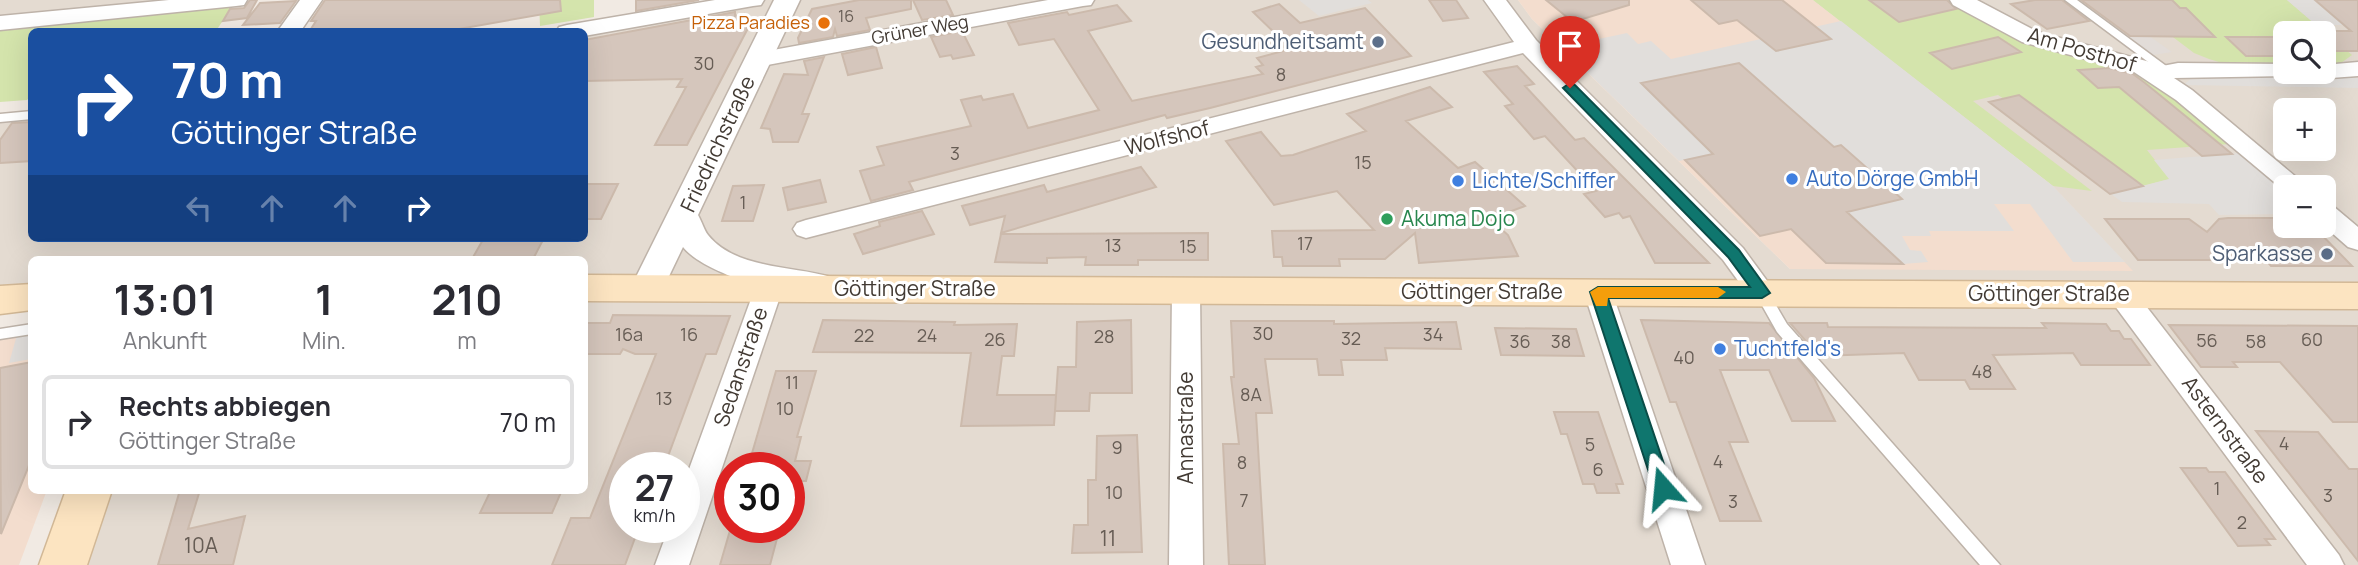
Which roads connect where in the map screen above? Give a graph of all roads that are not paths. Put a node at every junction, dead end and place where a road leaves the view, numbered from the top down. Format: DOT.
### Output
graph roads {
  1 [pos="236,0"];
  2 [pos="312,0"];
  3 [pos="753,0"];
  4 [pos="787,0"];
  5 [pos="1083,0"];
  6 [pos="1494,0"];
  7 [pos="1961,0"];
  8 [pos="2070,0"];
  9 [pos="0,23"];
  10 [pos="291,28"];
  11 [pos="588,28"];
  12 [pos="1528,45"];
  13 [pos="757,60"];
  14 [pos="2358,69"];
  15 [pos="2273,71"];
  16 [pos="2336,71"];
  17 [pos="2161,72"];
  18 [pos="28,115"];
  19 [pos="0,118"];
  20 [pos="2281,175"];
  21 [pos="683,216"];
  22 [pos="2336,222"];
  23 [pos="806,229"];
  24 [pos="2358,240"];
  25 [pos="648,287"];
  26 [pos="588,288"];
  27 [pos="769,288"];
  28 [pos="837,289"];
  29 [pos="1186,291"];
  30 [pos="1598,292"];
  31 [pos="1762,293"];
  32 [pos="2122,295"];
  33 [pos="2358,296"];
  34 [pos="28,297"];
  35 [pos="0,300"];
  36 [pos="28,330"];
  37 [pos="0,334"];
  38 [pos="88,494"];
  39 [pos="63,565"];
  40 [pos="672,565"];
  41 [pos="1186,565"];
  42 [pos="1688,565"];
  43 [pos="1992,565"];
  44 [pos="2328,565"];
  1 -- 9 [label="street"];
  2 -- 10 [label="street"];
  3 -- 11 [label="street"];
  4 -- 13 [label="street, Friedrichstraße"];
  5 -- 13 [label="street, Grüner Weg"];
  6 -- 12 [label="street"];
  7 -- 17 [label="street, Am Posthof"];
  8 -- 17 [label="lane"];
  12 -- 23 [label="street, Wolfshof"];
  12 -- 31 [label="street"];
  13 -- 21 [label="street, Friedrichstraße"];
  14 -- 16 [label="street"];
  15 -- 17 [label="street"];
  17 -- 20 [label="street, Am Posthof"];
  18 -- 19 [label="lane"];
  21 -- 25 [label="street, Friedrichstraße"];
  21 -- 28 [label="street"];
  22 -- 24 [label="street"];
  25 -- 26 [label="main road, Göttinger Straße"];
  25 -- 27 [label="main road, Göttinger Straße"];
  27 -- 28 [label="main road, Göttinger Straße"];
  27 -- 40 [label="street, Sedanstraße"];
  28 -- 29 [label="main road, Göttinger Straße"];
  29 -- 30 [label="main road, Göttinger Straße"];
  29 -- 41 [label="street, Annastraße"];
  30 -- 31 [label="main road, Göttinger Straße"];
  30 -- 42 [label="street"];
  31 -- 32 [label="main road, Göttinger Straße"];
  31 -- 43 [label="lane"];
  32 -- 33 [label="main road, Göttinger Straße"];
  32 -- 44 [label="street, Asternstraße"];
  34 -- 35 [label="main road"];
  36 -- 37 [label="lane"];
  38 -- 39 [label="main road"];
}
